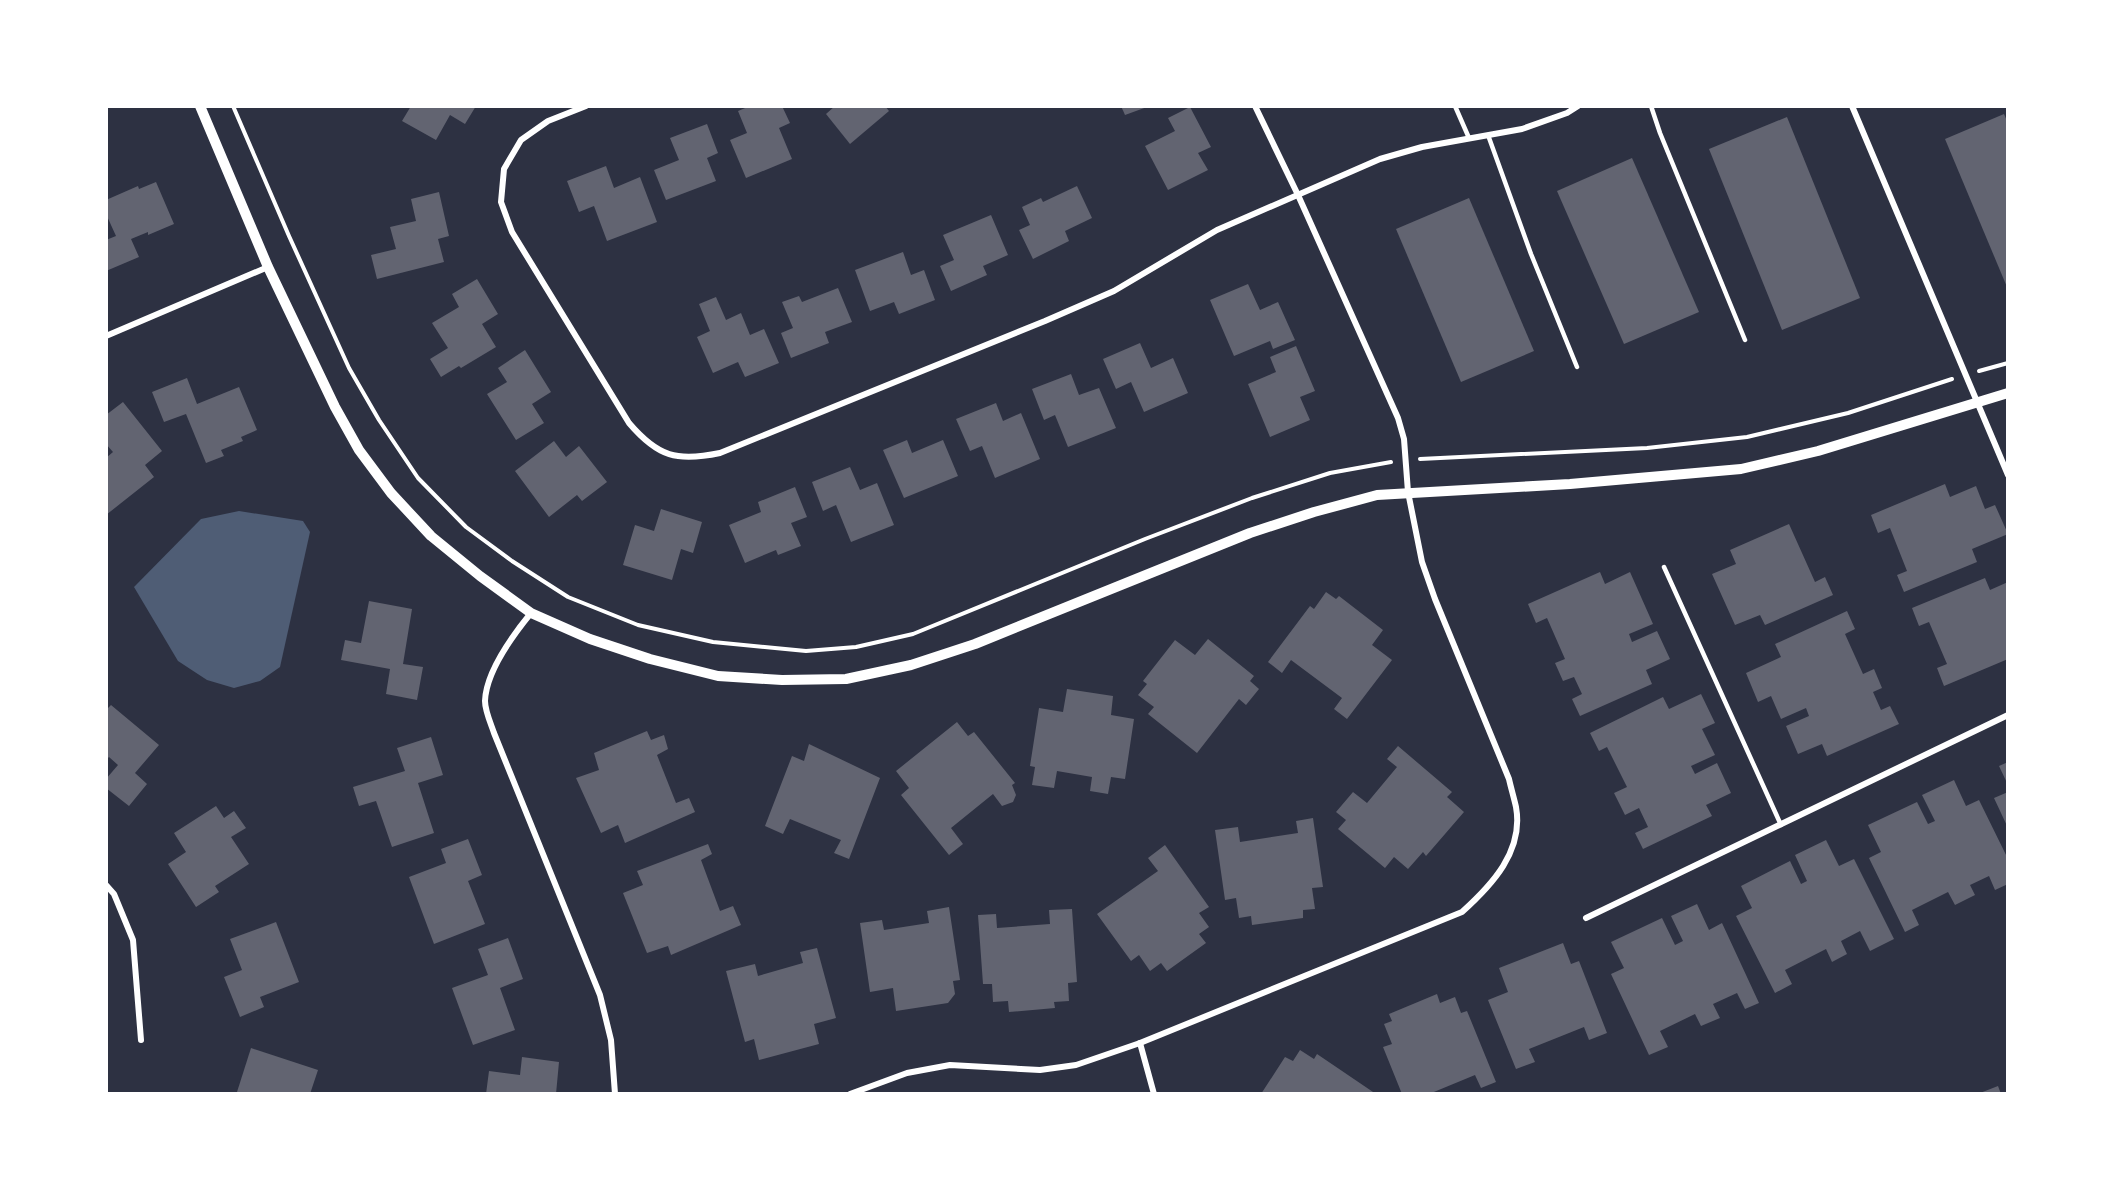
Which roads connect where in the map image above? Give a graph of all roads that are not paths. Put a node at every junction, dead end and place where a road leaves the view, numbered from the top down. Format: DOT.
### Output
graph roads {
  1 [pos="200,106"];
  2 [pos="586,106"];
  3 [pos="1255,106"];
  4 [pos="1455,106"];
  5 [pos="1578,106"];
  6 [pos="1651,106"];
  7 [pos="1852,106"];
  8 [pos="1488,135"];
  9 [pos="1469,138"];
  10 [pos="1298,195"];
  11 [pos="268,267"];
  12 [pos="106,336"];
  13 [pos="1745,340"];
  14 [pos="1577,367"];
  15 [pos="2007,393"];
  16 [pos="1977,402"];
  17 [pos="2007,475"];
  18 [pos="1408,492"];
  19 [pos="1664,567"];
  20 [pos="531,613"];
  21 [pos="2007,715"];
  22 [pos="1781,825"];
  23 [pos="106,885"];
  24 [pos="1586,918"];
  25 [pos="141,1040"];
  26 [pos="1140,1043"];
  27 [pos="615,1094"];
  28 [pos="850,1094"];
  29 [pos="1154,1094"];
  1 -- 11 [label="street"];
  2 -- 10 [label="street"];
  3 -- 10 [label="street"];
  4 -- 9 [label="lane"];
  5 -- 8 [label="street"];
  6 -- 13 [label="lane"];
  7 -- 16 [label="street"];
  8 -- 9 [label="street"];
  8 -- 14 [label="lane"];
  9 -- 10 [label="street"];
  10 -- 18 [label="street"];
  11 -- 12 [label="street"];
  11 -- 20 [label="street"];
  15 -- 16 [label="street"];
  16 -- 17 [label="street"];
  16 -- 18 [label="street"];
  18 -- 20 [label="street"];
  18 -- 26 [label="street"];
  19 -- 22 [label="lane"];
  20 -- 27 [label="street"];
  21 -- 22 [label="street"];
  22 -- 24 [label="street"];
  23 -- 25 [label="street"];
  26 -- 28 [label="street"];
  26 -- 29 [label="street"];
}
